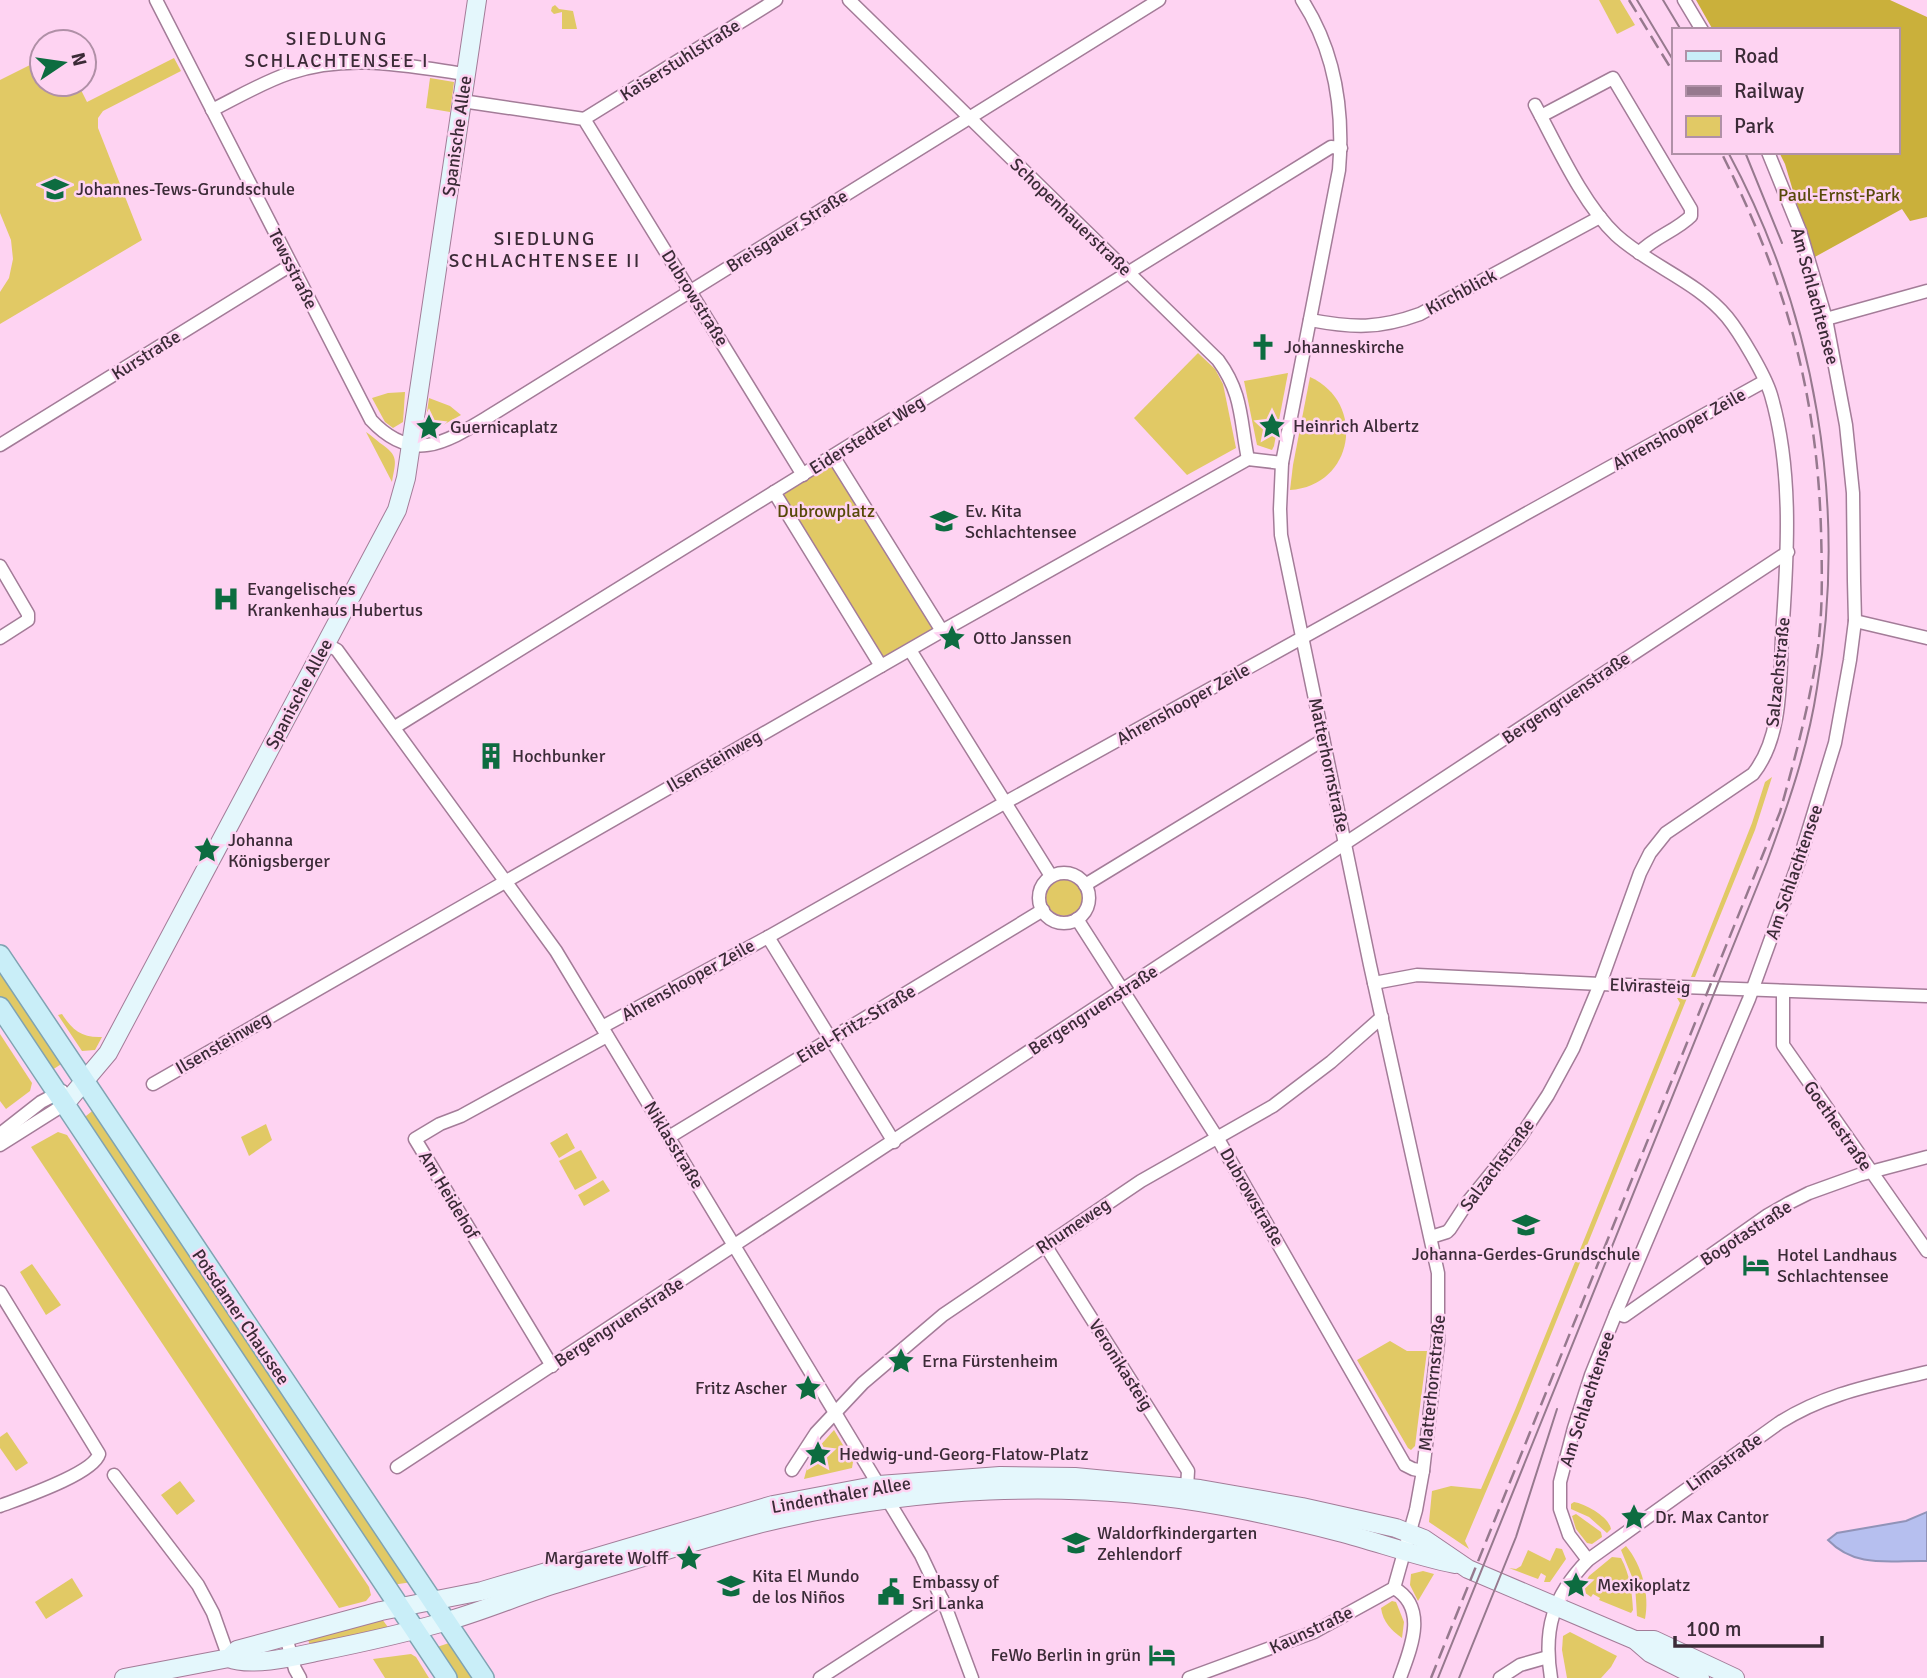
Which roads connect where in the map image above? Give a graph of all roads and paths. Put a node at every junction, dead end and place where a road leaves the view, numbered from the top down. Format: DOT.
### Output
graph roads {
  1 [pos="156,0"];
  2 [pos="477,0"];
  3 [pos="776,0"];
  4 [pos="849,0"];
  5 [pos="1159,0"];
  6 [pos="1302,0"];
  7 [pos="1684,0"];
  8 [pos="1701,28"];
  9 [pos="466,74"];
  10 [pos="462,101"];
  11 [pos="212,110"];
  12 [pos="970,117"];
  13 [pos="584,119"];
  14 [pos="1340,148"];
  15 [pos="1769,154"];
  16 [pos="1600,217"];
  17 [pos="1639,253"];
  18 [pos="292,265"];
  19 [pos="1128,272"];
  20 [pos="691,290"];
  21 [pos="1927,291"];
  22 [pos="1826,319"];
  23 [pos="1310,320"];
  24 [pos="1765,382"];
  25 [pos="411,443"];
  26 [pos="0,445"];
  27 [pos="833,456"];
  28 [pos="1248,459"];
  29 [pos="1282,463"];
  30 [pos="803,474"];
  31 [pos="774,492"];
  32 [pos="1788,552"];
  33 [pos="0,566"];
  34 [pos="1855,621"];
  35 [pos="942,631"];
  36 [pos="0,638"];
  37 [pos="1303,638"];
  38 [pos="1927,638"];
  39 [pos="326,644"];
  40 [pos="910,650"];
  41 [pos="881,666"];
  42 [pos="395,727"];
  43 [pos="1323,740"];
  44 [pos="1006,802"];
  45 [pos="1346,844"];
  46 [pos="1051,876"];
  47 [pos="505,880"];
  48 [pos="1085,885"];
  49 [pos="1043,910"];
  50 [pos="1077,919"];
  51 [pos="768,937"];
  52 [pos="0,955"];
  53 [pos="1374,983"];
  54 [pos="1600,984"];
  55 [pos="1753,989"];
  56 [pos="1124,990"];
  57 [pos="1783,991"];
  58 [pos="1927,996"];
  59 [pos="0,1007"];
  60 [pos="1382,1017"];
  61 [pos="605,1031"];
  62 [pos="831,1039"];
  63 [pos="85,1082"];
  64 [pos="153,1084"];
  65 [pos="61,1098"];
  66 [pos="0,1134"];
  67 [pos="669,1137"];
  68 [pos="1219,1139"];
  69 [pos="894,1142"];
  70 [pos="0,1145"];
  71 [pos="1927,1157"];
  72 [pos="1870,1171"];
  73 [pos="1432,1237"];
  74 [pos="1045,1245"];
  75 [pos="735,1246"];
  76 [pos="1927,1251"];
  77 [pos="0,1292"];
  78 [pos="1616,1313"];
  79 [pos="552,1366"];
  80 [pos="1927,1372"];
  81 [pos="835,1413"];
  82 [pos="397,1467"];
  83 [pos="792,1470"];
  84 [pos="1423,1471"];
  85 [pos="114,1475"];
  86 [pos="1187,1488"];
  87 [pos="884,1493"];
  88 [pos="0,1506"];
  89 [pos="1410,1533"];
  90 [pos="1405,1552"];
  91 [pos="1588,1560"];
  92 [pos="1460,1565"];
  93 [pos="1394,1588"];
  94 [pos="942,1599"];
  95 [pos="433,1601"];
  96 [pos="1556,1606"];
  97 [pos="400,1608"];
  98 [pos="447,1621"];
  99 [pos="415,1630"];
  100 [pos="286,1637"];
  101 [pos="1635,1640"];
  102 [pos="291,1657"];
  103 [pos="1548,1657"];
  104 [pos="229,1658"];
  105 [pos="124,1678"];
  106 [pos="300,1678"];
  107 [pos="447,1678"];
  108 [pos="484,1678"];
  109 [pos="820,1678"];
  110 [pos="972,1678"];
  111 [pos="1189,1678"];
  112 [pos="1400,1678"];
  113 [pos="1500,1678"];
  114 [pos="1551,1678"];
  115 [pos="1700,1678"];
  116 [pos="1735,1678"];
  1 -- 11 [label="street, Tewsstraße"];
  2 -- 9 [label="main road, Spanische Allee"];
  3 -- 13 [label="street, Kaiserstuhlstraße"];
  4 -- 12 [label="street, Schopenhauerstraße"];
  5 -- 12 [label="street, Breisgauer Straße"];
  6 -- 14 [label="street, Matterhornstraße"];
  7 -- 8 [label="street"];
  9 -- 10 [label="main road, Spanische Allee"];
  9 -- 11 [label="street"];
  10 -- 13 [label="street"];
  10 -- 25 [label="main road, Spanische Allee"];
  11 -- 18 [label="street, Tewsstraße"];
  12 -- 19 [label="street, Schopenhauerstraße"];
  12 -- 20 [label="street, Breisgauer Straße"];
  13 -- 20 [label="street, Dubrowstraße"];
  14 -- 19 [label="street, Eiderstedter Weg"];
  14 -- 23 [label="street, Matterhornstraße"];
  15 -- 22 [label="street, Am Schlachtensee"];
  16 -- 17 [label="street, Salzachstraße"];
  16 -- 17 [label="street, Salzachstraße"];
  16 -- 23 [label="street, Kirchblick"];
  17 -- 24 [label="street, Salzachstraße"];
  18 -- 25 [label="street, Tewsstraße"];
  18 -- 26 [label="street, Kurstraße"];
  19 -- 27 [label="street, Eiderstedter Weg"];
  19 -- 28 [label="street, Schopenhauerstraße"];
  20 -- 25 [label="street, Breisgauer Straße"];
  20 -- 30 [label="street, Dubrowstraße"];
  21 -- 22 [label="street"];
  22 -- 34 [label="street, Am Schlachtensee"];
  23 -- 29 [label="street, Matterhornstraße"];
  24 -- 32 [label="street, Salzachstraße"];
  24 -- 37 [label="street, Ahrenshooper Zeile"];
  25 -- 39 [label="main road, Spanische Allee"];
  27 -- 30 [label="street, Eiderstedter Weg"];
  27 -- 35 [label="street"];
  28 -- 29 [label="street"];
  28 -- 35 [label="street, Ilsensteinweg"];
  29 -- 37 [label="street, Matterhornstraße"];
  30 -- 31 [label="street, Eiderstedter Weg"];
  31 -- 41 [label="street"];
  31 -- 42 [label="street, Eiderstedter Weg"];
  32 -- 45 [label="street, Bergengruenstraße"];
  32 -- 54 [label="street, Salzachstraße"];
  33 -- 36 [label="street"];
  34 -- 38 [label="street"];
  34 -- 55 [label="street, Am Schlachtensee"];
  35 -- 40 [label="street, Ilsensteinweg"];
  37 -- 43 [label="street, Matterhornstraße"];
  37 -- 44 [label="street, Ahrenshooper Zeile"];
  39 -- 42 [label="street, Niklasstraße"];
  39 -- 63 [label="main road, Spanische Allee"];
  40 -- 41 [label="street, Ilsensteinweg"];
  40 -- 44 [label="street"];
  41 -- 47 [label="street, Ilsensteinweg"];
  42 -- 47 [label="street, Niklasstraße"];
  43 -- 45 [label="street, Matterhornstraße"];
  43 -- 48 [label="street"];
  44 -- 46 [label="street"];
  44 -- 51 [label="street, Ahrenshooper Zeile"];
  45 -- 53 [label="street, Matterhornstraße"];
  45 -- 56 [label="street, Bergengruenstraße"];
  46 -- 48 [label="street"];
  46 -- 49 [label="street"];
  47 -- 61 [label="street, Niklasstraße"];
  47 -- 64 [label="street, Ilsensteinweg"];
  48 -- 50 [label="street"];
  49 -- 50 [label="street"];
  49 -- 62 [label="street, Eitel-Fritz-Straße"];
  50 -- 56 [label="street, Dubrowstraße"];
  51 -- 61 [label="street, Ahrenshooper Zeile"];
  51 -- 62 [label="street"];
  52 -- 63 [label="main road, Potsdamer Chaussee"];
  53 -- 54 [label="street, Elvirasteig"];
  53 -- 60 [label="street, Matterhornstraße"];
  54 -- 55 [label="street, Elvirasteig"];
  54 -- 73 [label="street, Salzachstraße"];
  55 -- 57 [label="street, Elvirasteig"];
  55 -- 78 [label="street, Am Schlachtensee"];
  56 -- 68 [label="street, Dubrowstraße"];
  56 -- 69 [label="street, Bergengruenstraße"];
  57 -- 58 [label="street, Elvirasteig"];
  57 -- 72 [label="street, Goethestraße"];
  59 -- 65 [label="main road, Potsdamer Chaussee"];
  60 -- 68 [label="street, Rhumeweg"];
  60 -- 73 [label="street, Matterhornstraße"];
  61 -- 67 [label="street, Niklasstraße"];
  61 -- 79 [label="street, Am Heidehof"];
  62 -- 67 [label="street, Eitel-Fritz-Straße"];
  62 -- 69 [label="street"];
  63 -- 65 [label="main road, Spanische Allee"];
  63 -- 95 [label="main road, Potsdamer Chaussee"];
  65 -- 66 [label="street"];
  65 -- 70 [label="street"];
  65 -- 97 [label="main road, Potsdamer Chaussee"];
  67 -- 75 [label="street, Niklasstraße"];
  68 -- 74 [label="street, Rhumeweg"];
  68 -- 84 [label="street, Dubrowstraße"];
  69 -- 75 [label="street, Bergengruenstraße"];
  71 -- 72 [label="street, Bogotastraße"];
  72 -- 76 [label="street, Goethestraße"];
  72 -- 78 [label="street, Bogotastraße"];
  73 -- 84 [label="street, Matterhornstraße"];
  74 -- 81 [label="street, Rhumeweg"];
  74 -- 86 [label="street, Veronikasteig"];
  75 -- 79 [label="street, Bergengruenstraße"];
  75 -- 81 [label="street, Niklasstraße"];
  77 -- 88 [label="street"];
  78 -- 91 [label="street, Am Schlachtensee"];
  79 -- 82 [label="street, Bergengruenstraße"];
  80 -- 91 [label="street, Limastraße"];
  81 -- 83 [label="street, Rhumeweg"];
  81 -- 87 [label="street, Niklasstraße"];
  84 -- 89 [label="street, Matterhornstraße"];
  85 -- 104 [label="street"];
  86 -- 87 [label="main road, Lindenthaler Allee"];
  86 -- 89 [label="main road, Lindenthaler Allee"];
  87 -- 90 [label="main road, Lindenthaler Allee"];
  87 -- 94 [label="street, Niklasstraße"];
  87 -- 95 [label="main road, Lindenthaler Allee"];
  87 -- 98 [label="main road, Lindenthaler Allee"];
  89 -- 90 [label="street, Matterhornstraße"];
  89 -- 92 [label="main road, Lindenthaler Allee"];
  90 -- 92 [label="main road, Lindenthaler Allee"];
  90 -- 93 [label="street"];
  91 -- 96 [label="street, Limastraße"];
  92 -- 96 [label="main road, Lindenthaler Allee"];
  93 -- 111 [label="street, Kaunstraße"];
  93 -- 112 [label="street"];
  94 -- 109 [label="street"];
  94 -- 110 [label="street, Niklasstraße"];
  95 -- 97 [label="main road, Lindenthaler Allee"];
  95 -- 98 [label="main road, Potsdamer Chaussee"];
  96 -- 101 [label="main road, Lindenthaler Allee"];
  96 -- 103 [label="street, Limastraße"];
  97 -- 99 [label="main road, Potsdamer Chaussee"];
  97 -- 100 [label="main road, Lindenthaler Allee"];
  98 -- 99 [label="main road, Lindenthaler Allee"];
  98 -- 108 [label="main road, Potsdamer Chaussee"];
  99 -- 102 [label="main road, Lindenthaler Allee"];
  99 -- 107 [label="main road, Potsdamer Chaussee"];
  100 -- 102 [label="street"];
  100 -- 104 [label="main road, Lindenthaler Allee"];
  101 -- 115 [label="main road"];
  101 -- 116 [label="main road"];
  102 -- 104 [label="main road, Lindenthaler Allee"];
  102 -- 106 [label="street"];
  103 -- 113 [label="street"];
  103 -- 114 [label="street, Limastraße"];
  104 -- 105 [label="main road, Lindenthaler Allee"];
}
